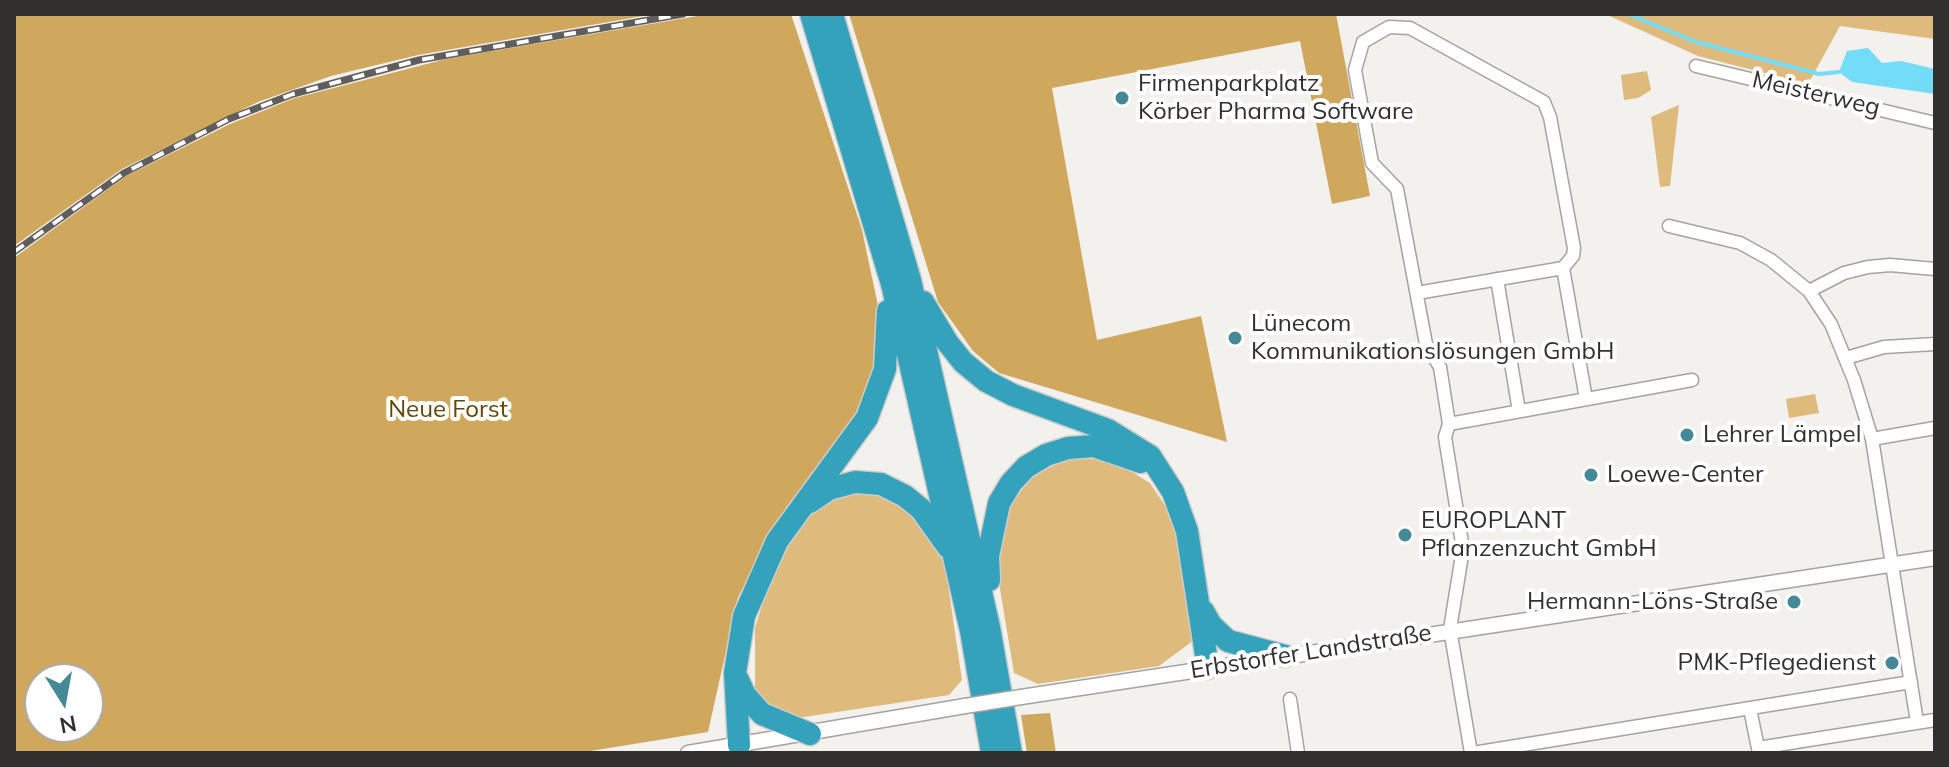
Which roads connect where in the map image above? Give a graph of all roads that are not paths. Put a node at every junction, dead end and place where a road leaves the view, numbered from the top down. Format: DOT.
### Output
graph roads {
  1 [pos="823,18"];
  2 [pos="1696,66"];
  3 [pos="1935,123"];
  4 [pos="1669,226"];
  5 [pos="875,227"];
  6 [pos="1563,268"];
  7 [pos="1935,269"];
  8 [pos="1497,279"];
  9 [pos="910,280"];
  10 [pos="1809,291"];
  11 [pos="1417,293"];
  12 [pos="1935,344"];
  13 [pos="1846,358"];
  14 [pos="1692,380"];
  15 [pos="1586,399"];
  16 [pos="1519,411"];
  17 [pos="1449,424"];
  18 [pos="1935,428"];
  19 [pos="1872,439"];
  20 [pos="1161,475"];
  21 [pos="796,511"];
  22 [pos="955,556"];
  23 [pos="1935,558"];
  24 [pos="1892,564"];
  25 [pos="1201,606"];
  26 [pos="989,627"];
  27 [pos="1450,629"];
  28 [pos="1285,656"];
  29 [pos="1208,668"];
  30 [pos="735,673"];
  31 [pos="1911,682"];
  32 [pos="1290,699"];
  33 [pos="1750,709"];
  34 [pos="1935,720"];
  35 [pos="1917,722"];
  36 [pos="810,734"];
  37 [pos="1567,738"];
  38 [pos="739,749"];
  39 [pos="1758,751"];
  40 [pos="688,753"];
  41 [pos="992,753"];
  42 [pos="1011,753"];
  43 [pos="1298,753"];
  44 [pos="1472,753"];
  45 [pos="1569,753"];
  1 -- 5 [label="highway"];
  1 -- 9 [label="highway"];
  2 -- 3 [label="street, Meisterweg"];
  4 -- 10 [label="street"];
  5 -- 21 [label="highway"];
  5 -- 22 [label="highway"];
  6 -- 8 [label="street"];
  6 -- 11 [label="street"];
  6 -- 15 [label="street"];
  7 -- 10 [label="street"];
  8 -- 11 [label="street"];
  8 -- 16 [label="street"];
  9 -- 20 [label="highway"];
  9 -- 26 [label="highway"];
  10 -- 13 [label="street"];
  11 -- 17 [label="street"];
  12 -- 13 [label="street"];
  13 -- 19 [label="street"];
  14 -- 15 [label="street"];
  15 -- 16 [label="street"];
  16 -- 17 [label="street"];
  17 -- 27 [label="street"];
  18 -- 19 [label="street"];
  19 -- 24 [label="street"];
  20 -- 25 [label="highway"];
  20 -- 26 [label="highway"];
  21 -- 22 [label="highway"];
  21 -- 30 [label="highway"];
  22 -- 41 [label="highway"];
  23 -- 24 [label="street, Erbstorfer Landstraße"];
  24 -- 27 [label="street, Erbstorfer Landstraße"];
  24 -- 31 [label="street"];
  25 -- 28 [label="highway"];
  25 -- 29 [label="highway"];
  26 -- 42 [label="highway"];
  27 -- 28 [label="street, Erbstorfer Landstraße"];
  27 -- 44 [label="street"];
  28 -- 29 [label="street, Erbstorfer Landstraße"];
  29 -- 36 [label="street, Erbstorfer Landstraße, bridge"];
  30 -- 36 [label="highway"];
  30 -- 38 [label="highway"];
  31 -- 33 [label="street"];
  31 -- 35 [label="street"];
  32 -- 43 [label="street"];
  33 -- 37 [label="street"];
  33 -- 39 [label="street"];
  34 -- 35 [label="street"];
  35 -- 39 [label="street"];
  36 -- 38 [label="street, Erbstorfer Landstraße"];
  37 -- 44 [label="street"];
  37 -- 45 [label="street"];
  38 -- 40 [label="street, Erbstorfer Landstraße"];
}
